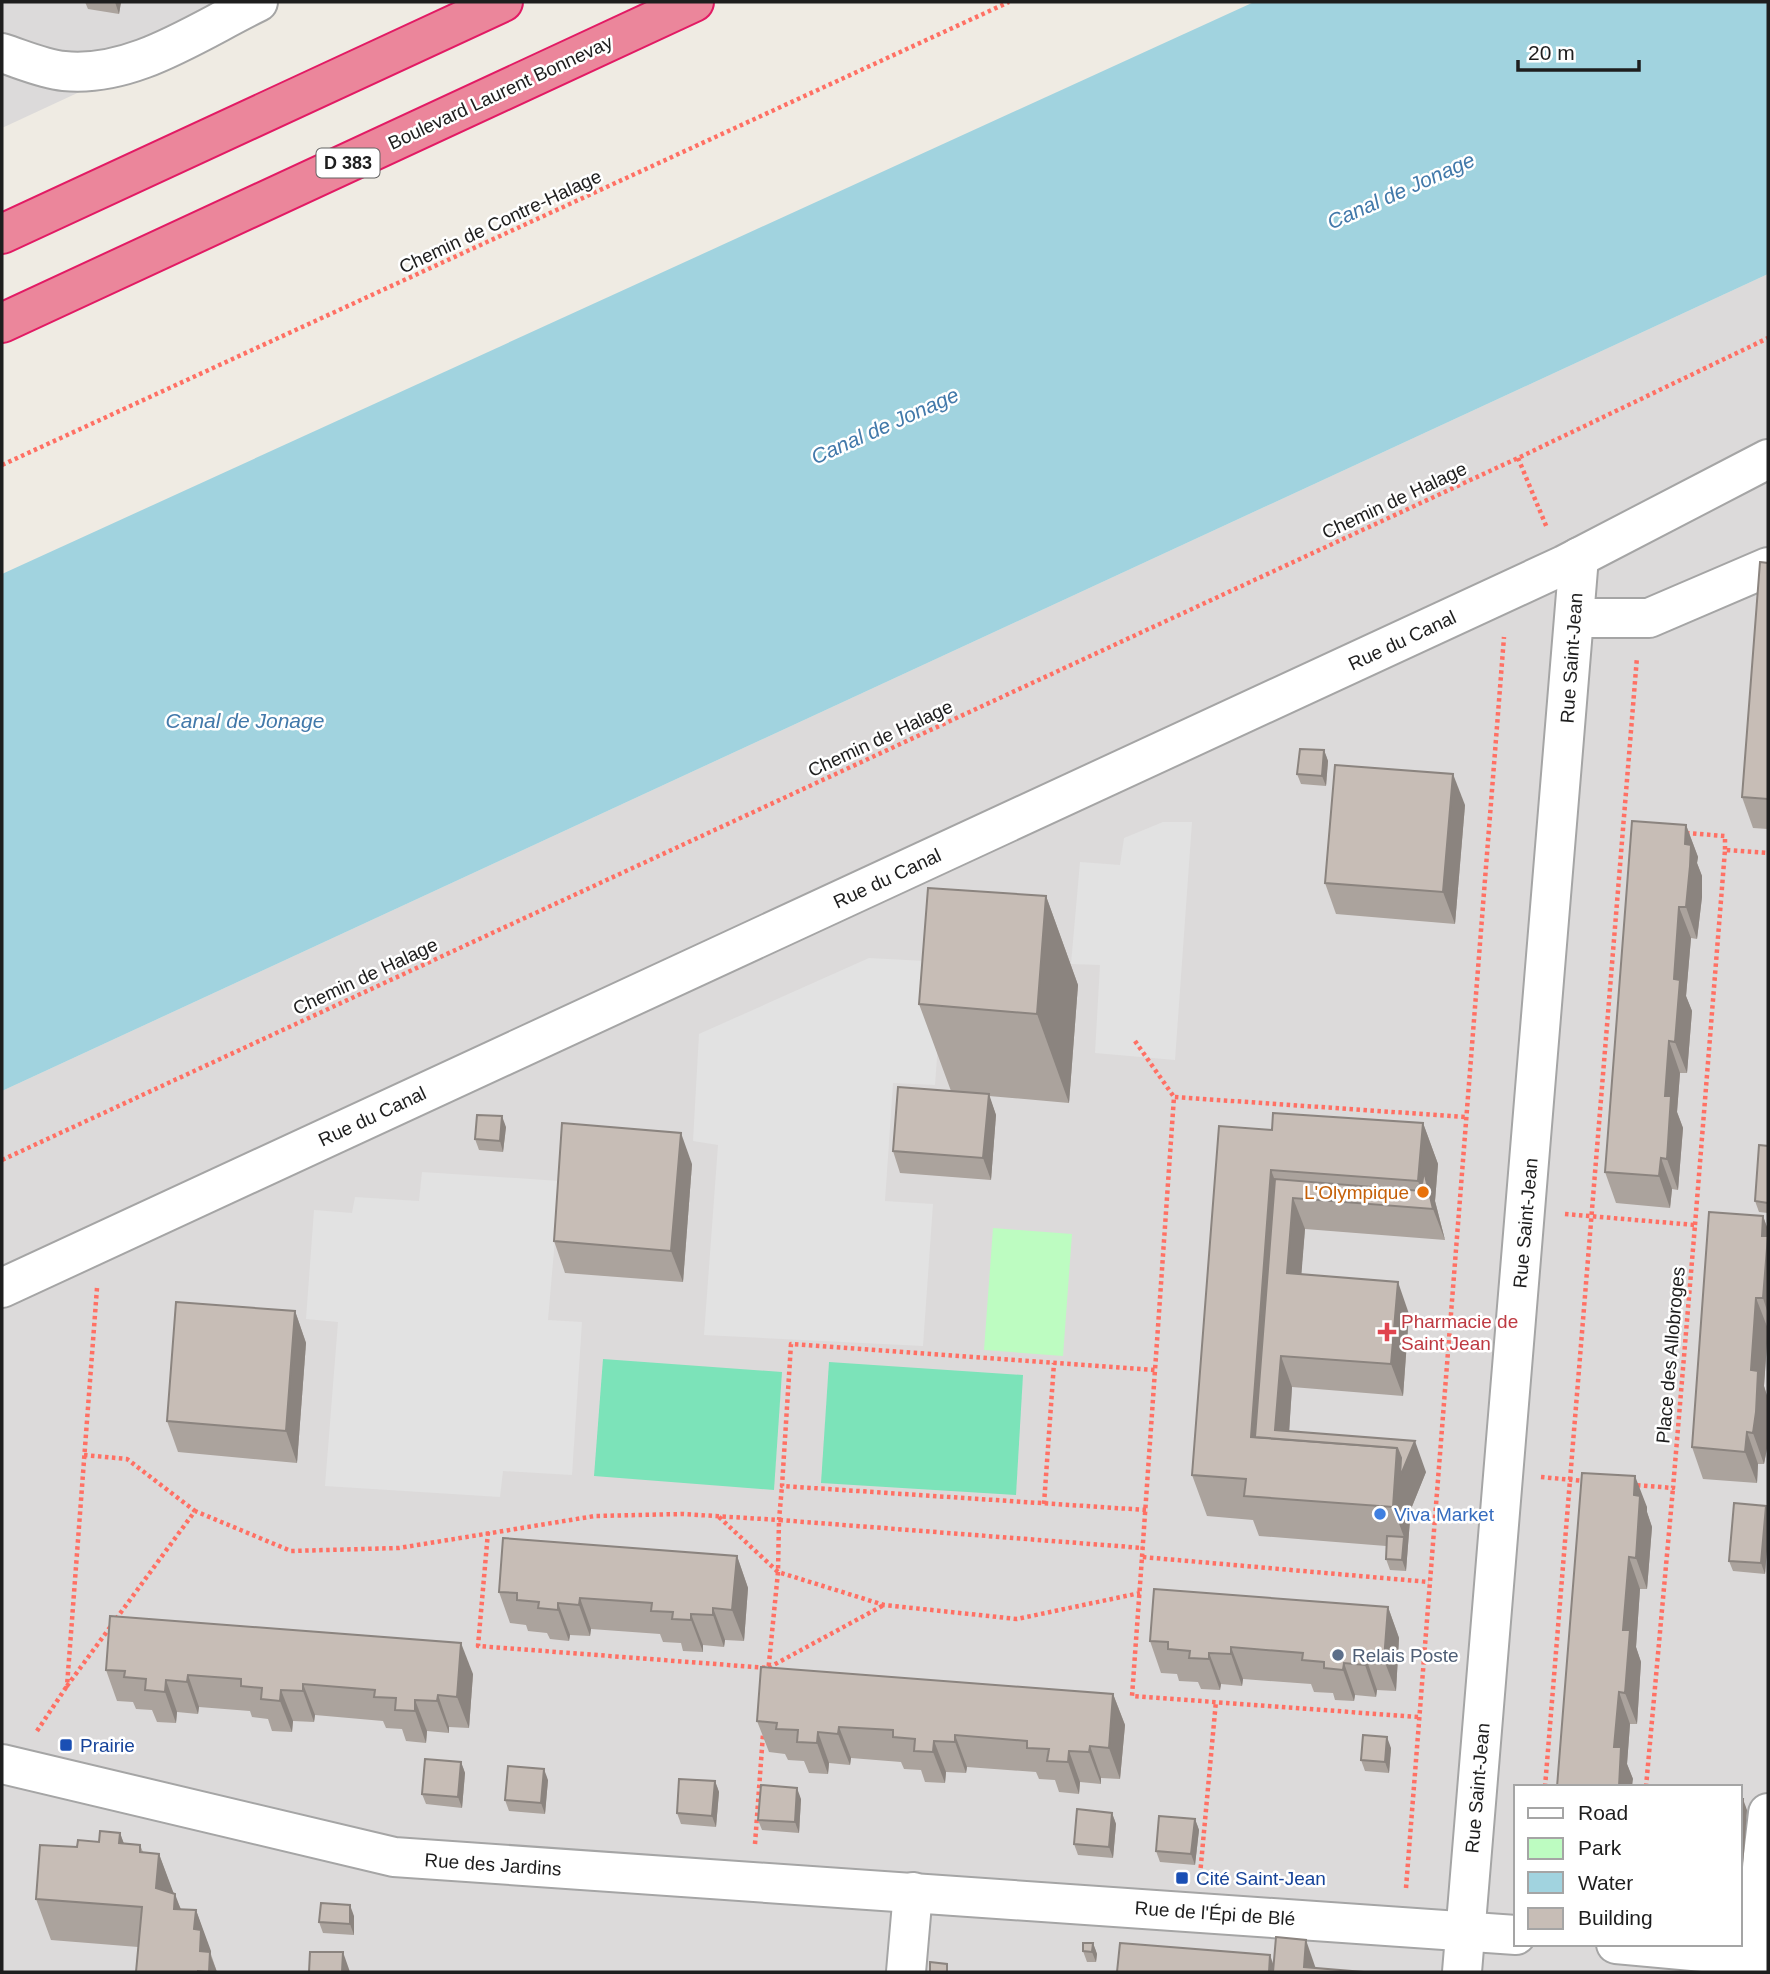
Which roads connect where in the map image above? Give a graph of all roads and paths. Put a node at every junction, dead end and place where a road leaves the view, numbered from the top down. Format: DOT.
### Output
graph roads {
  1 [pos="258,2"];
  2 [pos="503,2"];
  3 [pos="694,2"];
  4 [pos="1009,2"];
  5 [pos="2,53"];
  6 [pos="2,234"];
  7 [pos="2,323"];
  8 [pos="1768,338"];
  9 [pos="1518,458"];
  10 [pos="1768,459"];
  11 [pos="2,465"];
  12 [pos="1549,534"];
  13 [pos="1578,557"];
  14 [pos="1768,567"];
  15 [pos="1575,618"];
  16 [pos="1640,618"];
  17 [pos="1491,640"];
  18 [pos="1623,829"];
  19 [pos="1636,830"];
  20 [pos="1674,832"];
  21 [pos="1725,850"];
  22 [pos="1768,853"];
  23 [pos="1135,1041"];
  24 [pos="1174,1097"];
  25 [pos="1465,1117"];
  26 [pos="2,1160"];
  27 [pos="1526,1211"];
  28 [pos="1592,1216"];
  29 [pos="1695,1225"];
  30 [pos="97,1285"];
  31 [pos="2,1287"];
  32 [pos="1054,1363"];
  33 [pos="1155,1370"];
  34 [pos="84,1455"];
  35 [pos="1504,1475"];
  36 [pos="1570,1480"];
  37 [pos="1596,1482"];
  38 [pos="1621,1484"];
  39 [pos="782,1486"];
  40 [pos="1673,1488"];
  41 [pos="1044,1504"];
  42 [pos="1146,1510"];
  43 [pos="195,1511"];
  44 [pos="718,1517"];
  45 [pos="779,1520"];
  46 [pos="488,1532"];
  47 [pos="1143,1548"];
  48 [pos="1142,1557"];
  49 [pos="778,1572"];
  50 [pos="1429,1581"];
  51 [pos="1140,1593"];
  52 [pos="884,1605"];
  53 [pos="768,1668"];
  54 [pos="767,1682"];
  55 [pos="67,1686"];
  56 [pos="1216,1701"];
  57 [pos="1419,1717"];
  58 [pos="764,1723"];
  59 [pos="33,1739"];
  60 [pos="2,1764"];
  61 [pos="1545,1785"];
  62 [pos="1646,1785"];
  63 [pos="1768,1813"];
  64 [pos="755,1852"];
  65 [pos="1199,1886"];
  66 [pos="913,1892"];
  67 [pos="1467,1912"];
  68 [pos="1514,1934"];
  69 [pos="1638,1946"];
  70 [pos="1760,1957"];
  71 [pos="906,1972"];
  72 [pos="1462,1972"];
  1 -- 5 [label="street"];
  2 -- 6 [label="highway"];
  3 -- 7 [label="highway, Boulevard Laurent Bonnevay / D 383"];
  4 -- 11 [label="path, Chemin de Contre-Halage"];
  8 -- 9 [label="path, Chemin de Halage"];
  9 -- 12 [label="path"];
  9 -- 26 [label="path, Chemin de Halage"];
  10 -- 13 [label="street, Rue du Canal"];
  13 -- 15 [label="street, Rue Saint-Jean"];
  13 -- 31 [label="street, Rue du Canal"];
  14 -- 16 [label="street"];
  15 -- 16 [label="street"];
  15 -- 27 [label="street, Rue Saint-Jean"];
  16 -- 18 [label="path"];
  17 -- 25 [label="path"];
  18 -- 19 [label="path"];
  18 -- 28 [label="path"];
  20 -- 21 [label="path"];
  21 -- 22 [label="path"];
  21 -- 29 [label="path, Place des Allobroges"];
  23 -- 24 [label="path"];
  24 -- 25 [label="path"];
  24 -- 33 [label="path"];
  25 -- 50 [label="path"];
  27 -- 28 [label="path"];
  27 -- 35 [label="street, Rue Saint-Jean"];
  28 -- 29 [label="path"];
  28 -- 36 [label="path"];
  29 -- 40 [label="path, Place des Allobroges"];
  30 -- 34 [label="path"];
  32 -- 33 [label="path"];
  32 -- 39 [label="path"];
  32 -- 41 [label="path"];
  33 -- 42 [label="path"];
  34 -- 43 [label="path"];
  34 -- 55 [label="path"];
  35 -- 36 [label="path"];
  35 -- 67 [label="street, Rue Saint-Jean"];
  36 -- 37 [label="path"];
  36 -- 61 [label="path"];
  38 -- 40 [label="path"];
  39 -- 41 [label="path"];
  39 -- 45 [label="path"];
  40 -- 62 [label="path, Place des Allobroges"];
  41 -- 42 [label="path"];
  42 -- 47 [label="path"];
  43 -- 46 [label="path"];
  43 -- 55 [label="path"];
  44 -- 45 [label="path"];
  44 -- 46 [label="path"];
  44 -- 49 [label="path"];
  45 -- 47 [label="path"];
  45 -- 49 [label="path"];
  46 -- 53 [label="path"];
  47 -- 48 [label="path"];
  48 -- 50 [label="path"];
  48 -- 51 [label="path"];
  49 -- 52 [label="path"];
  49 -- 53 [label="path"];
  50 -- 57 [label="path"];
  51 -- 52 [label="path"];
  51 -- 56 [label="path"];
  52 -- 53 [label="path"];
  53 -- 54 [label="path"];
  55 -- 59 [label="path"];
  56 -- 57 [label="path"];
  56 -- 65 [label="path"];
  57 -- 67 [label="path"];
  58 -- 64 [label="path"];
  60 -- 66 [label="street, Rue des Jardins"];
  63 -- 70 [label="street"];
  66 -- 67 [label="street, Rue de l'Épi de Blé"];
  66 -- 71 [label="street"];
  67 -- 68 [label="street, Rue de l'Épi de Blé"];
  67 -- 72 [label="street, Rue Saint-Jean"];
  69 -- 70 [label="street"];
}
